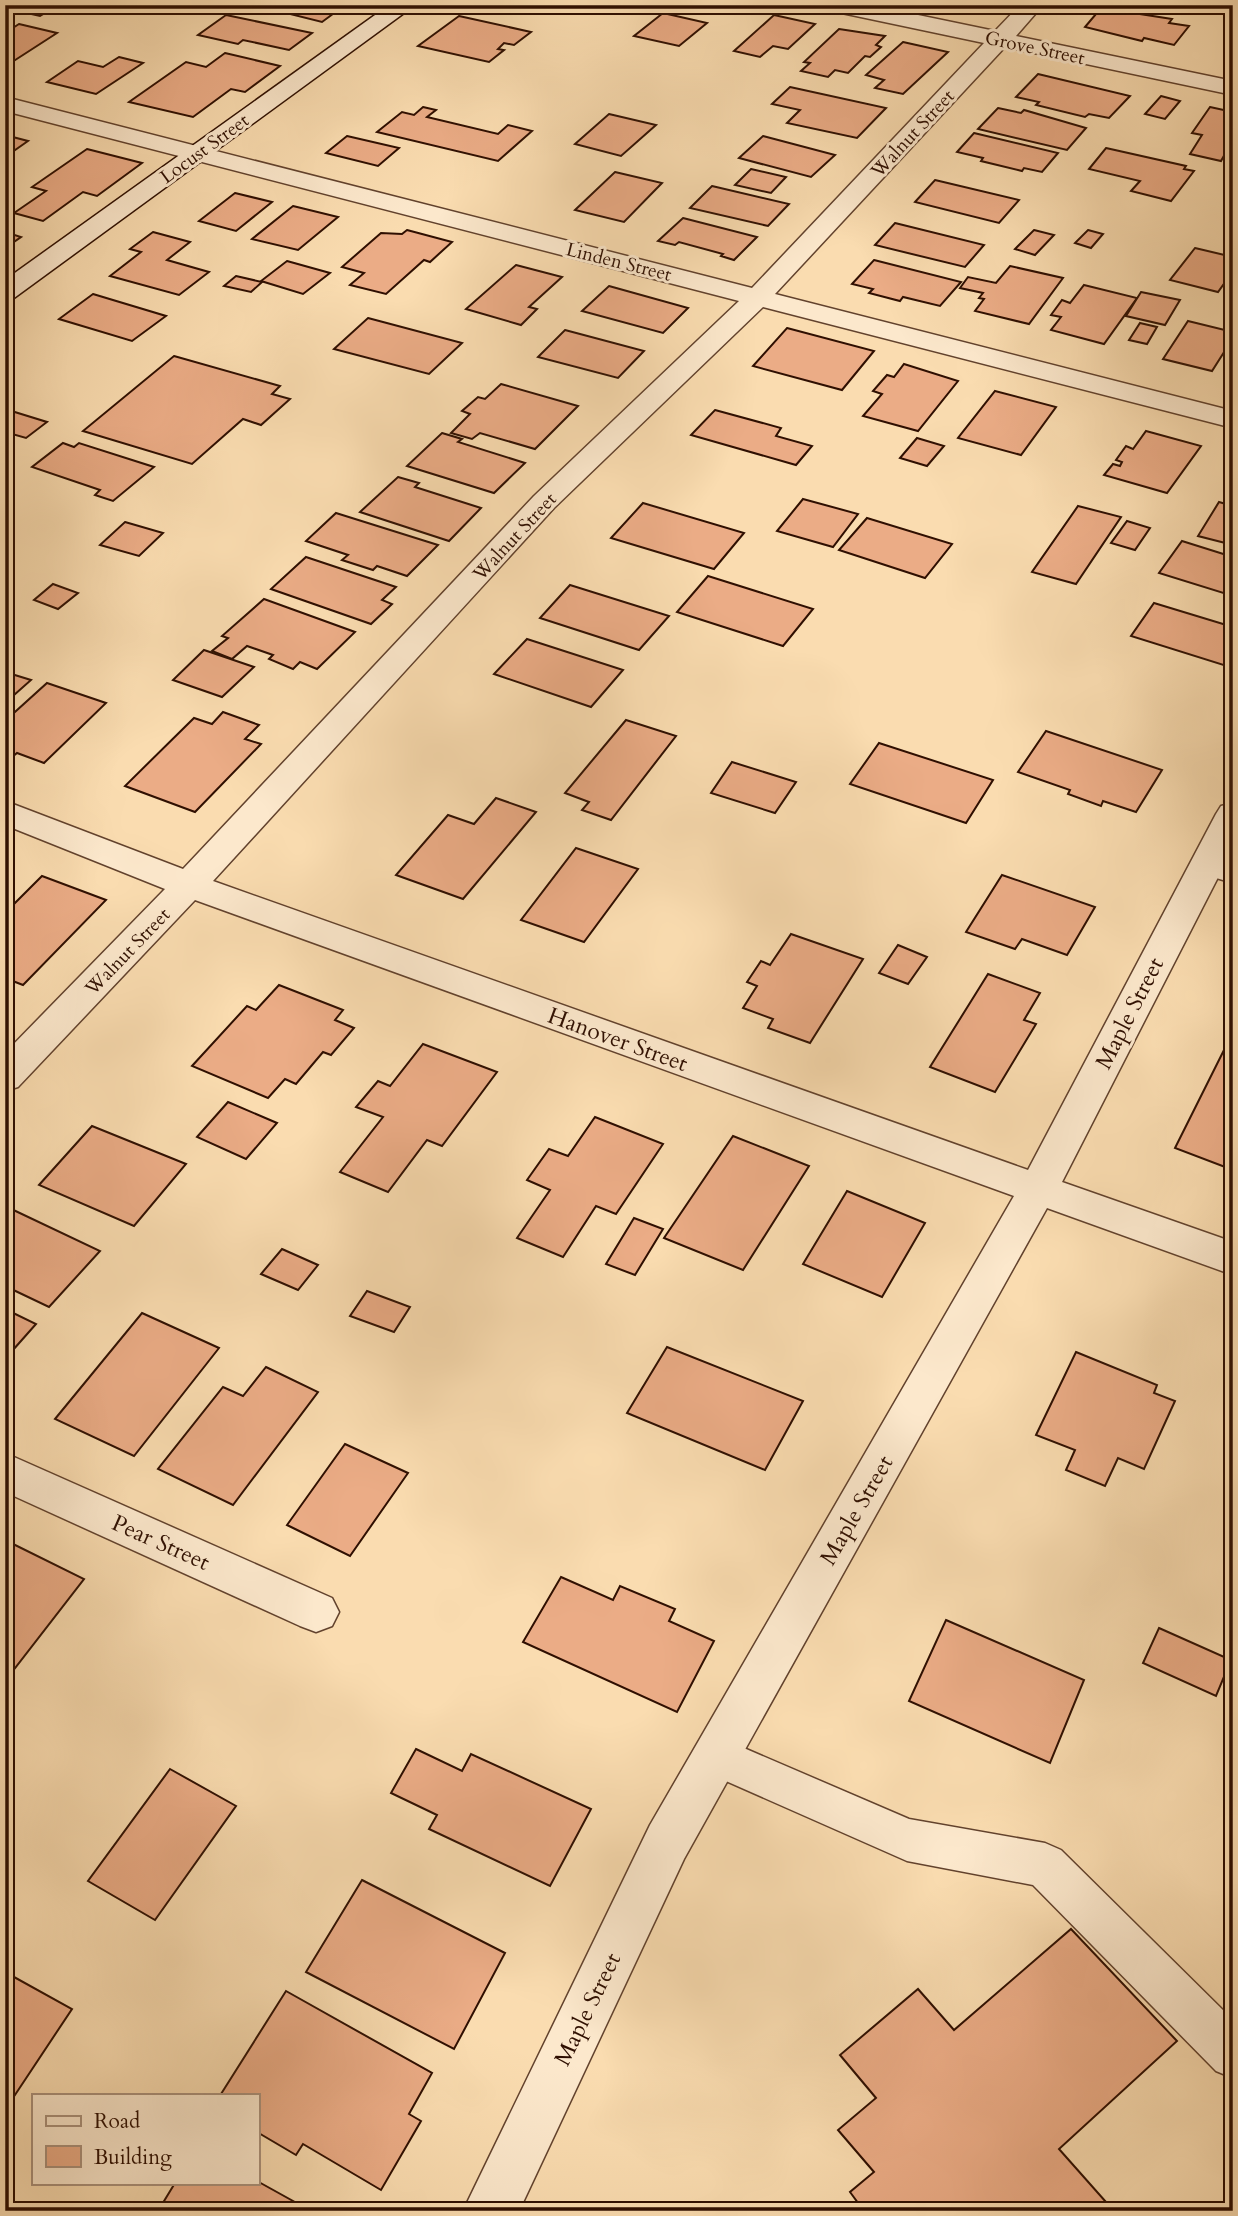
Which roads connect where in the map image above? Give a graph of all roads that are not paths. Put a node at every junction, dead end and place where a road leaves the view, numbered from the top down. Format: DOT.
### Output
graph roads {
  1 [pos="404,5"];
  2 [pos="836,5"];
  3 [pos="1032,5"];
  4 [pos="1000,39"];
  5 [pos="1233,88"];
  6 [pos="5,104"];
  7 [pos="197,153"];
  8 [pos="5,292"];
  9 [pos="758,297"];
  10 [pos="1233,420"];
  11 [pos="5,812"];
  12 [pos="1233,814"];
  13 [pos="1220,868"];
  14 [pos="189,885"];
  15 [pos="5,1077"];
  16 [pos="1038,1189"];
  17 [pos="1233,1259"];
  18 [pos="5,1472"];
  19 [pos="316,1612"];
  20 [pos="716,1756"];
  21 [pos="1233,2054"];
  22 [pos="490,2211"];
  1 -- 7 [label="street, Locust Street"];
  2 -- 4 [label="street, Grove Street"];
  3 -- 4 [label="street, Walnut Street"];
  4 -- 5 [label="street, Grove Street"];
  4 -- 9 [label="street, Walnut Street"];
  6 -- 7 [label="street, Linden Street"];
  7 -- 8 [label="street, Locust Street"];
  7 -- 9 [label="street, Linden Street"];
  9 -- 10 [label="street, Linden Street"];
  9 -- 14 [label="street, Walnut Street"];
  11 -- 14 [label="street, Hanover Street"];
  12 -- 13 [label="street, Maple Street"];
  13 -- 16 [label="street, Maple Street"];
  14 -- 15 [label="street, Walnut Street"];
  14 -- 16 [label="street, Hanover Street"];
  16 -- 17 [label="street, Hanover Street"];
  16 -- 20 [label="street, Maple Street"];
  18 -- 19 [label="street, Pear Street"];
  20 -- 21 [label="lane"];
  20 -- 22 [label="street, Maple Street"];
}
